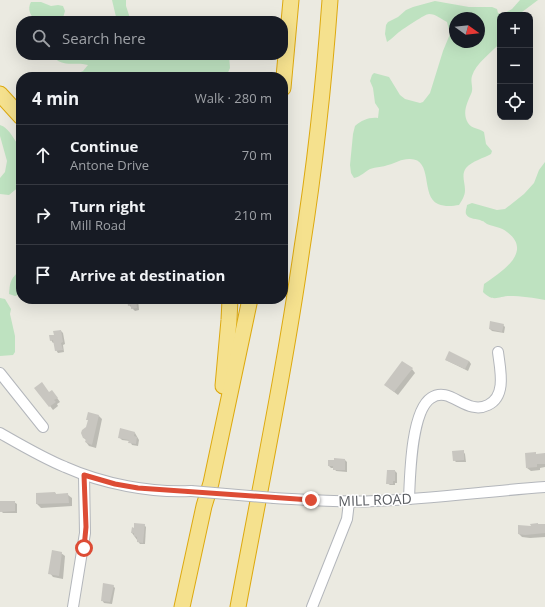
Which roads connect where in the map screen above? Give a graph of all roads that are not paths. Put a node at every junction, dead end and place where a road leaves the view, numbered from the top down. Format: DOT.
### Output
graph roads {
  1 [pos="291,0"];
  2 [pos="330,0"];
  3 [pos="288,33"];
  4 [pos="286,60"];
  5 [pos="284,72"];
  6 [pos="0,94"];
  7 [pos="16,112"];
  8 [pos="230,304"];
  9 [pos="249,304"];
  10 [pos="498,352"];
  11 [pos="0,373"];
  12 [pos="43,427"];
  13 [pos="0,433"];
  14 [pos="84,475"];
  15 [pos="211,483"];
  16 [pos="545,487"];
  17 [pos="409,499"];
  18 [pos="349,502"];
  19 [pos="73,607"];
  20 [pos="182,607"];
  21 [pos="238,607"];
  22 [pos="312,607"];
  1 -- 3 [label="highway"];
  2 -- 21 [label="highway"];
  4 -- 5 [label="highway"];
  6 -- 7 [label="highway"];
  8 -- 15 [label="highway"];
  9 -- 15 [label="highway"];
  10 -- 17 [label="street"];
  11 -- 12 [label="street"];
  13 -- 14 [label="street, MILL ROAD"];
  14 -- 18 [label="street, MILL ROAD, bridge"];
  14 -- 19 [label="street"];
  15 -- 20 [label="highway"];
  16 -- 17 [label="street, MILL ROAD"];
  17 -- 18 [label="street, MILL ROAD"];
  18 -- 22 [label="street"];
}
